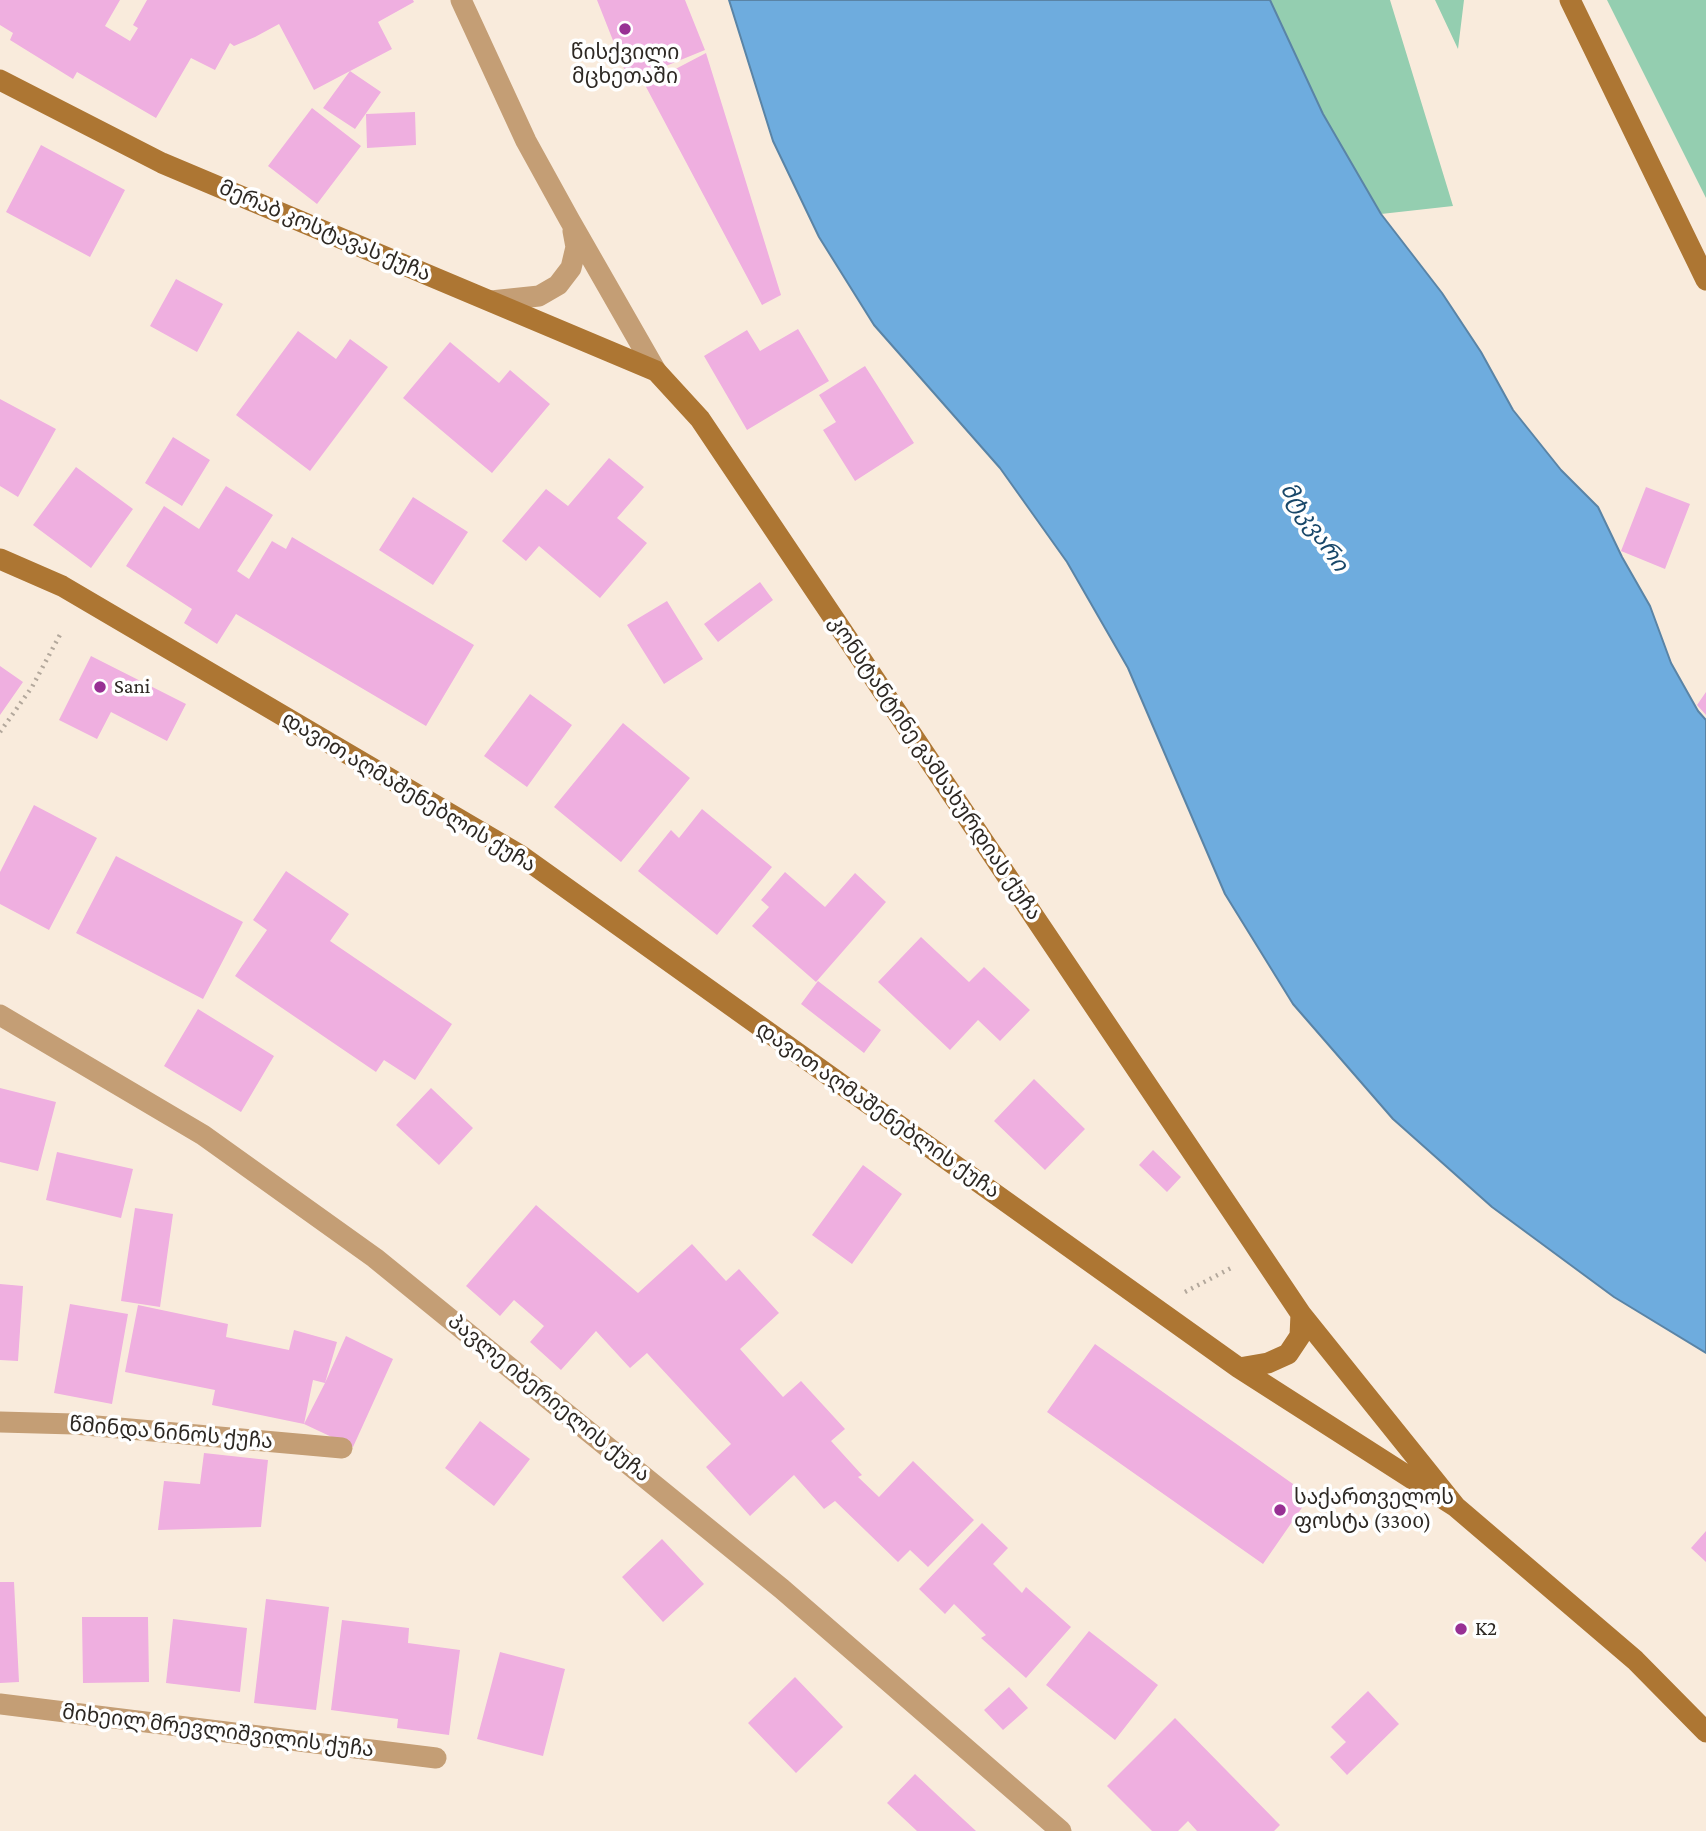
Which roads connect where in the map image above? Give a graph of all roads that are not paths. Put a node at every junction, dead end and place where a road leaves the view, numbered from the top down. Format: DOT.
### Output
graph roads {
  1 [pos="461,0"];
  2 [pos="1570,0"];
  3 [pos="0,80"];
  4 [pos="573,225"];
  5 [pos="1706,280"];
  6 [pos="491,301"];
  7 [pos="656,371"];
  8 [pos="0,559"];
  9 [pos="0,1014"];
  10 [pos="1301,1314"];
  11 [pos="1239,1368"];
  12 [pos="0,1422"];
  13 [pos="342,1448"];
  14 [pos="1456,1507"];
  15 [pos="0,1704"];
  16 [pos="1706,1732"];
  17 [pos="436,1758"];
  18 [pos="1061,1831"];
  1 -- 4 [label="street, კონსტანტინე გამსახურდიას ქუჩა"];
  2 -- 5 [label="main road"];
  3 -- 6 [label="main road, მერაბ კოსტავას ქუჩა"];
  4 -- 6 [label="street"];
  4 -- 7 [label="street, კონსტანტინე გამსახურდიას ქუჩა"];
  6 -- 7 [label="main road, მერაბ კოსტავას ქუჩა"];
  7 -- 10 [label="main road, კონსტანტინე გამსახურდიას ქუჩა"];
  8 -- 11 [label="main road, დავით აღმაშენებლის ქუჩა"];
  9 -- 18 [label="street, პავლე იბერიელის ქუჩა"];
  10 -- 11 [label="main road"];
  10 -- 14 [label="main road, კონსტანტინე გამსახურდიას ქუჩა"];
  11 -- 14 [label="main road, დავით აღმაშენებლის ქუჩა"];
  12 -- 13 [label="street, წმინდა ნინოს ქუჩა"];
  14 -- 16 [label="main road, დავით აღმაშენებლის ქუჩა"];
  15 -- 17 [label="street, მიხეილ მრევლიშვილის ქუჩა"];
}
